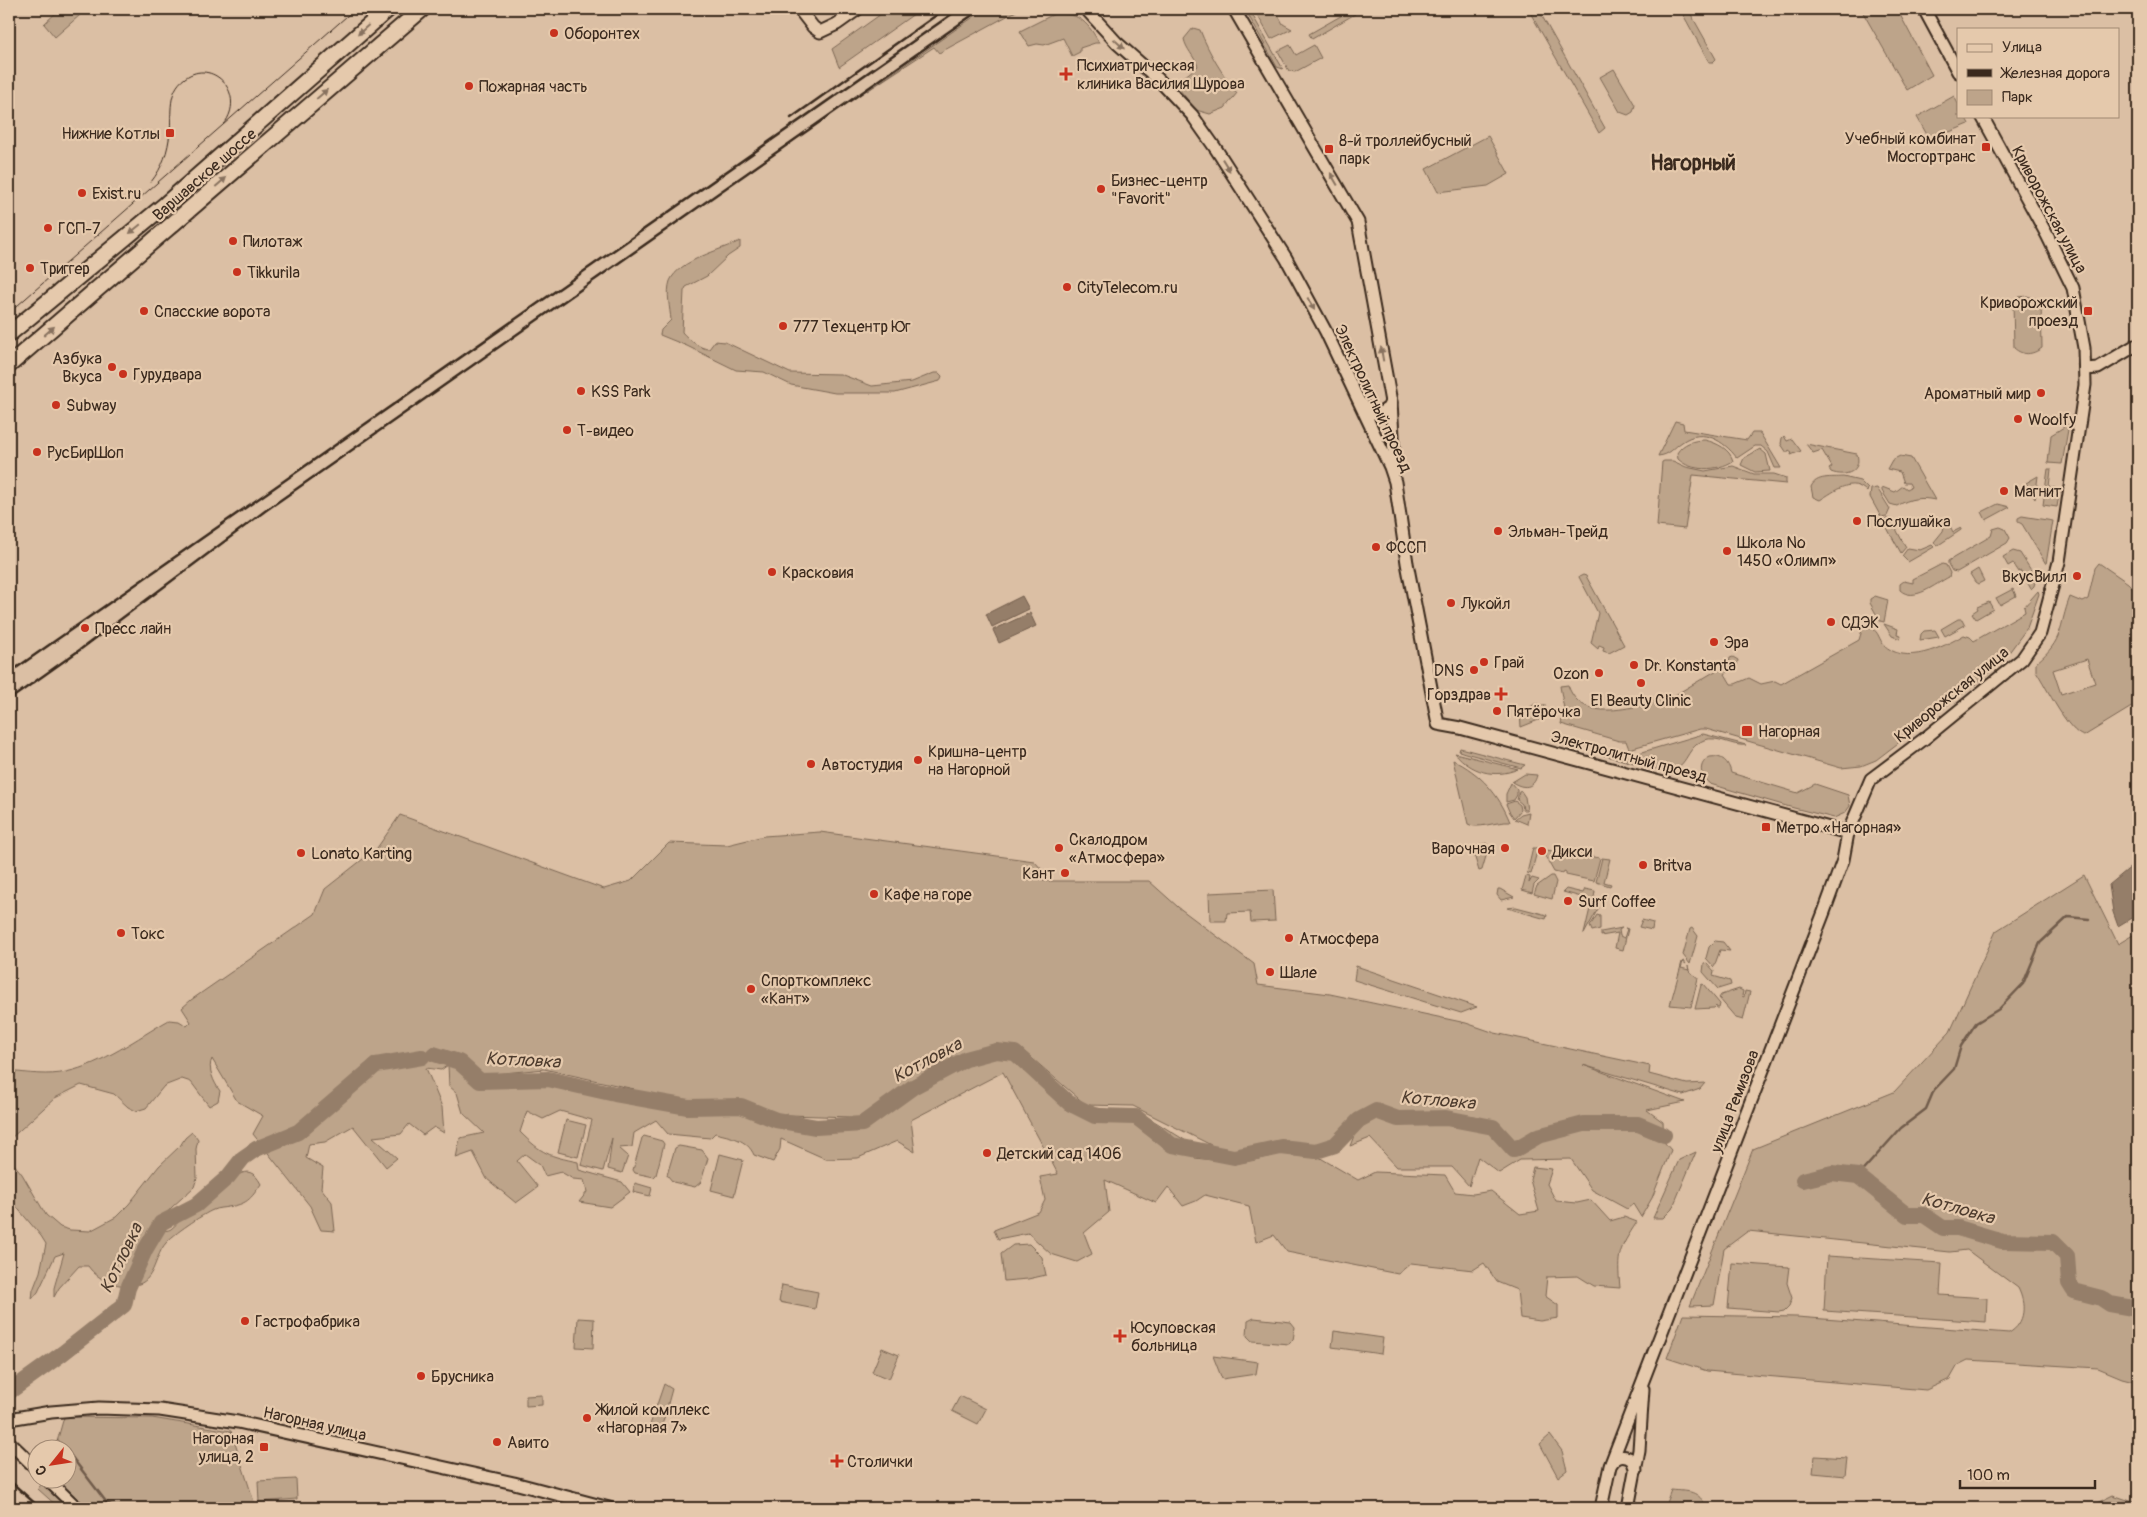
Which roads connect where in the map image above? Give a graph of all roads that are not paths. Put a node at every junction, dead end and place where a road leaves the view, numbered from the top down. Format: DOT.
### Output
graph roads {
  1 [pos="388,9"];
  2 [pos="422,9"];
  3 [pos="799,9"];
  4 [pos="858,9"];
  5 [pos="1086,9"];
  6 [pos="1234,9"];
  7 [pos="1924,9"];
  8 [pos="1957,70"];
  9 [pos="1983,118"];
  10 [pos="9,334"];
  11 [pos="2138,344"];
  12 [pos="9,365"];
  13 [pos="2085,369"];
  14 [pos="1358,400"];
  15 [pos="1391,402"];
  16 [pos="1395,482"];
  17 [pos="1848,833"];
  18 [pos="1644,1380"];
  19 [pos="9,1419"];
  20 [pos="1622,1436"];
  21 [pos="1640,1441"];
  22 [pos="9,1442"];
  23 [pos="28,1460"];
  24 [pos="1610,1466"];
  25 [pos="1636,1471"];
  26 [pos="59,1490"];
  27 [pos="78,1508"];
  28 [pos="609,1508"];
  29 [pos="1601,1508"];
  30 [pos="1628,1508"];
  1 -- 10 [label="main road, Варшавское шоссе, one-way"];
  12 -- 2 [label="main road, Варшавское шоссе, one-way"];
  3 -- 4 [label="street"];
  5 -- 14 [label="street, Электролитный проезд, one-way"];
  15 -- 6 [label="street, one-way"];
  7 -- 8 [label="street"];
  9 -- 13 [label="street, Криворожская улица"];
  11 -- 13 [label="street"];
  13 -- 17 [label="street, Криворожская улица"];
  14 -- 15 [label="street"];
  14 -- 16 [label="street, Электролитный проезд"];
  15 -- 16 [label="street"];
  16 -- 17 [label="street, Электролитный проезд"];
  17 -- 18 [label="street, улица Ремизова"];
  18 -- 20 [label="street, улица Ремизова"];
  18 -- 21 [label="street, улица Ремизова"];
  19 -- 28 [label="street, Нагорная улица"];
  20 -- 21 [label="street"];
  20 -- 24 [label="street, улица Ремизова"];
  21 -- 25 [label="street, улица Ремизова"];
  22 -- 23 [label="street"];
  24 -- 25 [label="street"];
  24 -- 29 [label="street, улица Ремизова"];
  25 -- 30 [label="street, улица Ремизова"];
  26 -- 27 [label="street"];
}
